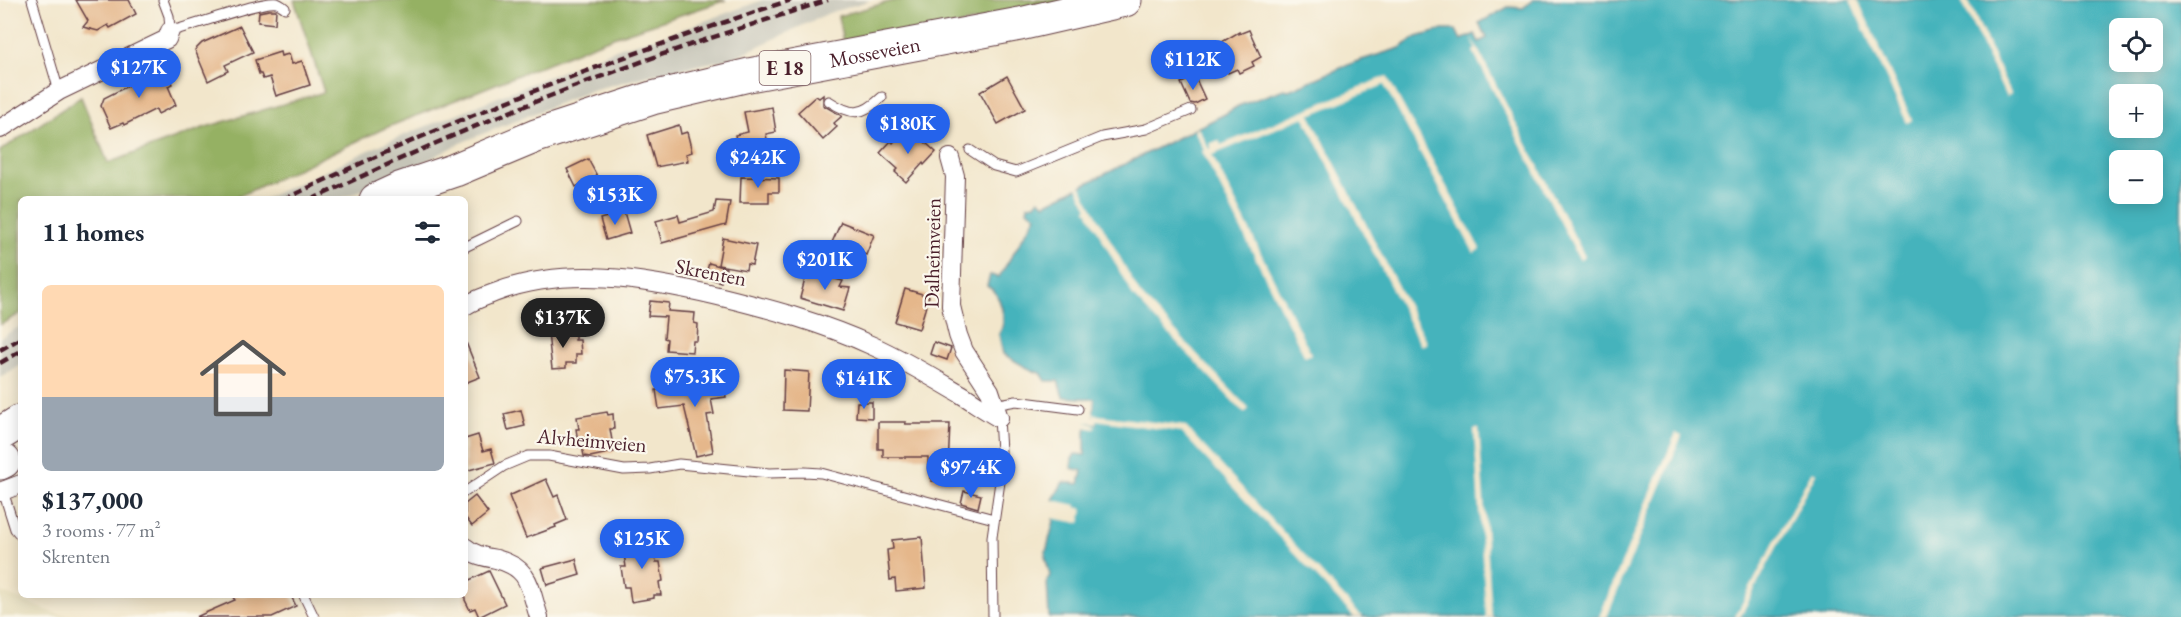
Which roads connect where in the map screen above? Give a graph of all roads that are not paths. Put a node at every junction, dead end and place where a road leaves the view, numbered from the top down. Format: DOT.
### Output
graph roads {
  1 [pos="32,0"];
  2 [pos="163,0"];
  3 [pos="1125,0"];
  4 [pos="285,8"];
  5 [pos="170,31"];
  6 [pos="59,91"];
  7 [pos="882,97"];
  8 [pos="829,101"];
  9 [pos="1191,110"];
  10 [pos="0,129"];
  11 [pos="970,150"];
  12 [pos="950,158"];
  13 [pos="455,170"];
  14 [pos="385,196"];
  15 [pos="419,196"];
  16 [pos="518,221"];
  17 [pos="468,246"];
  18 [pos="468,305"];
  19 [pos="18,399"];
  20 [pos="1078,408"];
  21 [pos="0,410"];
  22 [pos="997,412"];
  23 [pos="18,431"];
  24 [pos="6,469"];
  25 [pos="468,490"];
  26 [pos="994,519"];
  27 [pos="18,532"];
  28 [pos="468,549"];
  29 [pos="305,598"];
  30 [pos="314,617"];
  31 [pos="539,617"];
  32 [pos="993,617"];
  1 -- 6 [label="lane"];
  2 -- 5 [label="lane"];
  3 -- 13 [label="highway, Mosseveien / E 18"];
  4 -- 5 [label="lane"];
  5 -- 6 [label="street"];
  6 -- 10 [label="street"];
  7 -- 8 [label="lane"];
  9 -- 11 [label="lane"];
  12 -- 22 [label="street, Dalheimveien"];
  13 -- 14 [label="highway, Mosseveien / E 18"];
  13 -- 15 [label="highway, Mosseveien / E 18"];
  16 -- 17 [label="lane"];
  18 -- 22 [label="street, Skrenten"];
  19 -- 21 [label="highway"];
  20 -- 22 [label="lane"];
  22 -- 26 [label="lane, Dalheimveien"];
  23 -- 24 [label="highway"];
  24 -- 27 [label="lane"];
  25 -- 26 [label="lane, Alvheimveien"];
  26 -- 32 [label="lane, Dalheimveien"];
  28 -- 31 [label="street"];
  29 -- 30 [label="lane"];
}
